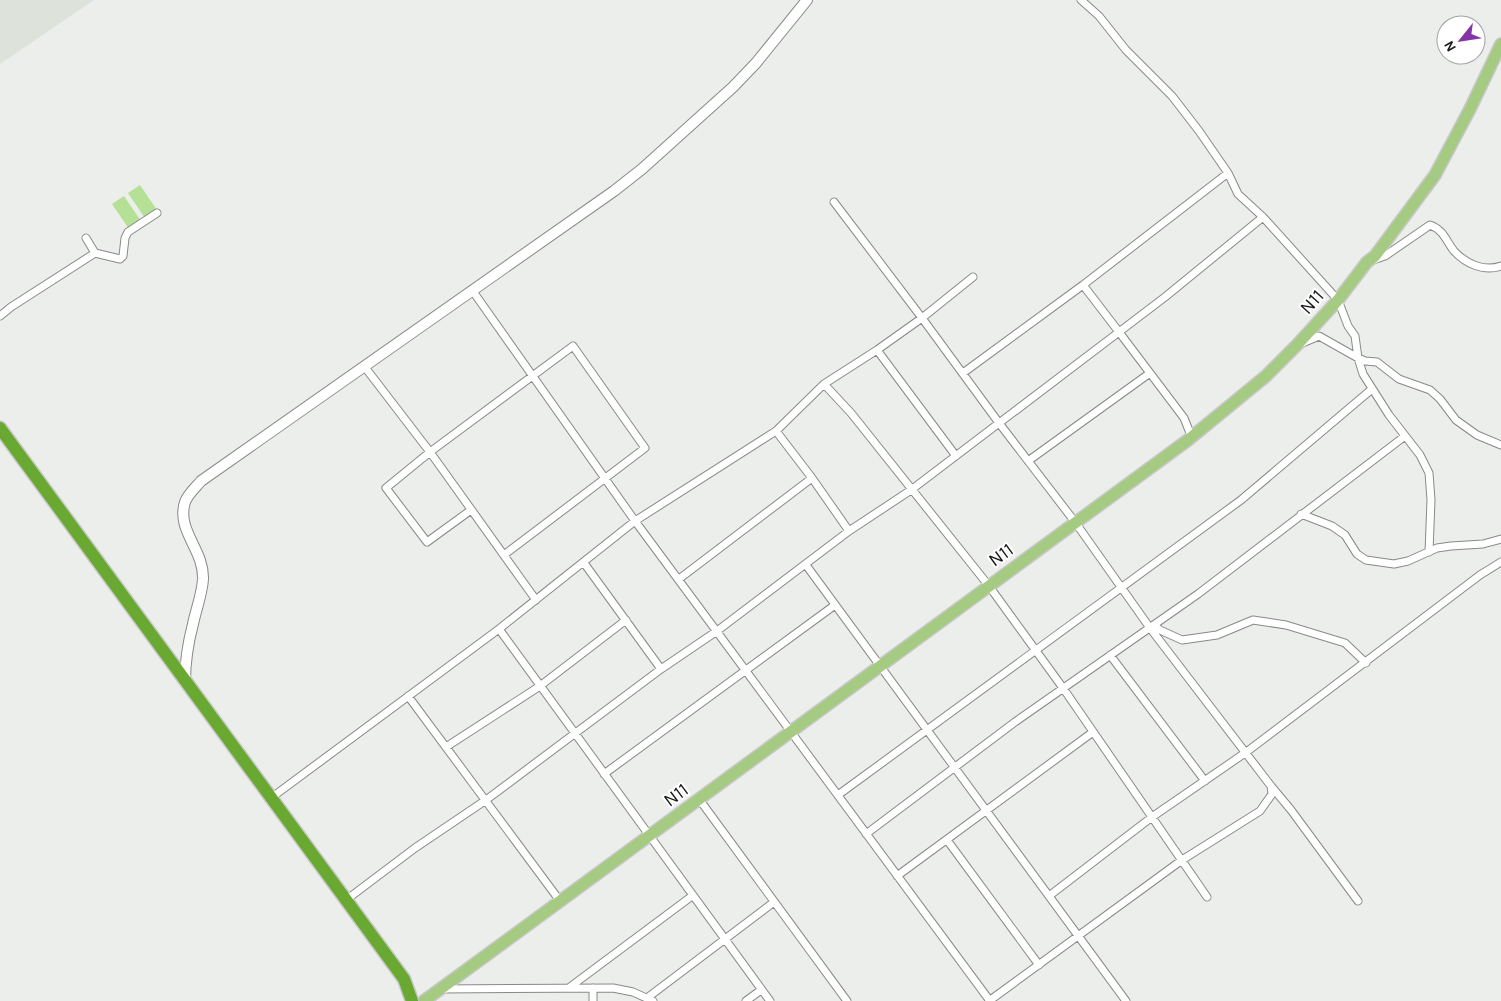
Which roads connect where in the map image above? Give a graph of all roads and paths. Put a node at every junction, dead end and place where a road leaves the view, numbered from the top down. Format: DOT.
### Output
graph roads {
  1 [pos="807,0"];
  2 [pos="1082,0"];
  3 [pos="1501,44"];
  4 [pos="1228,173"];
  5 [pos="834,202"];
  6 [pos="156,214"];
  7 [pos="1263,217"];
  8 [pos="86,238"];
  9 [pos="95,253"];
  10 [pos="1368,262"];
  11 [pos="1501,266"];
  12 [pos="973,277"];
  13 [pos="1083,285"];
  14 [pos="472,290"];
  15 [pos="1338,300"];
  16 [pos="0,316"];
  17 [pos="922,318"];
  18 [pos="1119,332"];
  19 [pos="1297,346"];
  20 [pos="877,350"];
  21 [pos="1358,358"];
  22 [pos="364,366"];
  23 [pos="1150,373"];
  24 [pos="963,374"];
  25 [pos="532,376"];
  26 [pos="824,384"];
  27 [pos="1372,389"];
  28 [pos="999,423"];
  29 [pos="0,428"];
  30 [pos="776,431"];
  31 [pos="1405,436"];
  32 [pos="1192,438"];
  33 [pos="1501,445"];
  34 [pos="430,452"];
  35 [pos="956,456"];
  36 [pos="1028,461"];
  37 [pos="812,478"];
  38 [pos="605,479"];
  39 [pos="911,490"];
  40 [pos="471,510"];
  41 [pos="1301,514"];
  42 [pos="635,521"];
  43 [pos="1076,522"];
  44 [pos="850,531"];
  45 [pos="1501,539"];
  46 [pos="1428,552"];
  47 [pos="504,555"];
  48 [pos="584,562"];
  49 [pos="1501,562"];
  50 [pos="806,564"];
  51 [pos="679,579"];
  52 [pos="989,586"];
  53 [pos="1122,587"];
  54 [pos="536,600"];
  55 [pos="835,605"];
  56 [pos="626,620"];
  57 [pos="1152,626"];
  58 [pos="499,629"];
  59 [pos="717,632"];
  60 [pos="1035,651"];
  61 [pos="1110,655"];
  62 [pos="1366,662"];
  63 [pos="880,667"];
  64 [pos="661,669"];
  65 [pos="745,670"];
  66 [pos="186,682"];
  67 [pos="540,686"];
  68 [pos="1063,688"];
  69 [pos="408,696"];
  70 [pos="926,730"];
  71 [pos="792,732"];
  72 [pos="1093,732"];
  73 [pos="575,734"];
  74 [pos="446,747"];
  75 [pos="1246,753"];
  76 [pos="955,769"];
  77 [pos="604,774"];
  78 [pos="1205,781"];
  79 [pos="1270,786"];
  80 [pos="838,794"];
  81 [pos="271,798"];
  82 [pos="486,800"];
  83 [pos="699,800"];
  84 [pos="986,811"];
  85 [pos="1152,817"];
  86 [pos="866,834"];
  87 [pos="650,836"];
  88 [pos="947,840"];
  89 [pos="1182,860"];
  90 [pos="897,876"];
  91 [pos="692,896"];
  92 [pos="1049,896"];
  93 [pos="1207,897"];
  94 [pos="346,900"];
  95 [pos="560,901"];
  96 [pos="1358,901"];
  97 [pos="774,902"];
  98 [pos="1078,935"];
  99 [pos="724,940"];
  100 [pos="1039,965"];
  101 [pos="569,988"];
  102 [pos="593,988"];
  103 [pos="441,989"];
  104 [pos="761,990"];
  105 [pos="650,999"];
  106 [pos="428,1000"];
  107 [pos="412,1001"];
  108 [pos="593,1001"];
  109 [pos="746,1001"];
  110 [pos="770,1001"];
  111 [pos="847,1001"];
  112 [pos="990,1001"];
  113 [pos="1126,1001"];
  1 -- 14 [label="street"];
  2 -- 4 [label="street"];
  3 -- 10 [label="main road, N11"];
  4 -- 7 [label="street"];
  4 -- 13 [label="street"];
  5 -- 17 [label="street"];
  6 -- 9 [label="street"];
  7 -- 15 [label="street"];
  7 -- 18 [label="street"];
  8 -- 9 [label="street"];
  9 -- 16 [label="street"];
  10 -- 11 [label="street"];
  10 -- 15 [label="main road, N11"];
  12 -- 17 [label="street"];
  13 -- 18 [label="street"];
  13 -- 24 [label="street"];
  14 -- 22 [label="street"];
  14 -- 25 [label="street"];
  15 -- 19 [label="main road, N11"];
  15 -- 21 [label="street"];
  17 -- 20 [label="street"];
  17 -- 24 [label="street"];
  18 -- 23 [label="street"];
  18 -- 28 [label="street"];
  19 -- 21 [label="street"];
  19 -- 32 [label="main road, N11"];
  20 -- 26 [label="street"];
  20 -- 35 [label="street"];
  21 -- 27 [label="street"];
  21 -- 33 [label="street"];
  22 -- 34 [label="street"];
  22 -- 66 [label="street"];
  23 -- 32 [label="street"];
  23 -- 36 [label="street"];
  24 -- 28 [label="street"];
  25 -- 34 [label="street"];
  25 -- 38 [label="street"];
  25 -- 38 [label="street"];
  26 -- 30 [label="street"];
  26 -- 39 [label="street"];
  27 -- 31 [label="street"];
  27 -- 53 [label="street"];
  28 -- 35 [label="street"];
  28 -- 36 [label="street"];
  29 -- 66 [label="highway"];
  30 -- 37 [label="street"];
  30 -- 42 [label="street"];
  31 -- 41 [label="street"];
  31 -- 46 [label="street"];
  32 -- 43 [label="main road, N11"];
  34 -- 40 [label="street"];
  34 -- 40 [label="street"];
  35 -- 39 [label="street"];
  36 -- 43 [label="street"];
  37 -- 44 [label="street"];
  37 -- 51 [label="street"];
  38 -- 42 [label="street"];
  38 -- 47 [label="street"];
  39 -- 44 [label="street"];
  39 -- 52 [label="street"];
  40 -- 47 [label="street"];
  41 -- 46 [label="street"];
  41 -- 57 [label="street"];
  42 -- 48 [label="street"];
  42 -- 51 [label="street"];
  43 -- 52 [label="main road, N11"];
  43 -- 53 [label="street"];
  44 -- 50 [label="street"];
  45 -- 46 [label="street"];
  47 -- 54 [label="street"];
  48 -- 54 [label="street"];
  48 -- 56 [label="street"];
  49 -- 62 [label="street"];
  50 -- 55 [label="street"];
  50 -- 59 [label="street"];
  51 -- 59 [label="street"];
  52 -- 60 [label="street"];
  52 -- 63 [label="main road, N11"];
  53 -- 57 [label="street"];
  53 -- 60 [label="street"];
  54 -- 58 [label="street"];
  55 -- 63 [label="street"];
  55 -- 65 [label="street"];
  56 -- 64 [label="street"];
  56 -- 67 [label="street"];
  57 -- 61 [label="street"];
  57 -- 62 [label="street"];
  57 -- 75 [label="street"];
  58 -- 67 [label="street"];
  58 -- 69 [label="street"];
  59 -- 64 [label="street"];
  59 -- 65 [label="street"];
  60 -- 68 [label="street"];
  60 -- 70 [label="street"];
  61 -- 68 [label="street"];
  61 -- 78 [label="street"];
  62 -- 75 [label="street"];
  63 -- 70 [label="street"];
  63 -- 71 [label="main road, N11"];
  64 -- 73 [label="street"];
  65 -- 71 [label="street"];
  65 -- 77 [label="street"];
  66 -- 81 [label="highway"];
  67 -- 73 [label="street"];
  67 -- 74 [label="street"];
  68 -- 72 [label="street"];
  68 -- 76 [label="street"];
  69 -- 74 [label="street"];
  69 -- 81 [label="street"];
  70 -- 76 [label="street"];
  70 -- 80 [label="street"];
  71 -- 80 [label="street"];
  71 -- 83 [label="main road, N11"];
  72 -- 84 [label="street"];
  72 -- 85 [label="street"];
  73 -- 77 [label="street"];
  73 -- 82 [label="street"];
  74 -- 82 [label="street"];
  75 -- 78 [label="street"];
  75 -- 79 [label="street"];
  76 -- 84 [label="street"];
  76 -- 86 [label="street"];
  77 -- 87 [label="street"];
  78 -- 85 [label="street"];
  79 -- 89 [label="street"];
  79 -- 96 [label="street"];
  80 -- 86 [label="street"];
  81 -- 94 [label="highway"];
  82 -- 94 [label="street"];
  82 -- 95 [label="street"];
  83 -- 87 [label="main road, N11"];
  83 -- 97 [label="street"];
  84 -- 88 [label="street"];
  84 -- 92 [label="street"];
  85 -- 89 [label="street"];
  85 -- 92 [label="street"];
  86 -- 90 [label="street"];
  87 -- 91 [label="street"];
  87 -- 95 [label="main road, N11"];
  88 -- 90 [label="street"];
  88 -- 100 [label="street"];
  89 -- 93 [label="street"];
  89 -- 98 [label="street"];
  90 -- 112 [label="street"];
  91 -- 99 [label="street"];
  91 -- 101 [label="street"];
  92 -- 98 [label="street"];
  94 -- 107 [label="highway"];
  95 -- 103 [label="main road, N11"];
  97 -- 99 [label="street"];
  97 -- 111 [label="street"];
  98 -- 100 [label="street"];
  98 -- 113 [label="street"];
  99 -- 104 [label="street"];
  99 -- 105 [label="street"];
  100 -- 112 [label="street"];
  101 -- 102 [label="street"];
  101 -- 103 [label="street"];
  102 -- 105 [label="street"];
  102 -- 108 [label="street"];
  103 -- 106 [label="main road, N11"];
  104 -- 109 [label="street"];
  104 -- 110 [label="street"];
}
